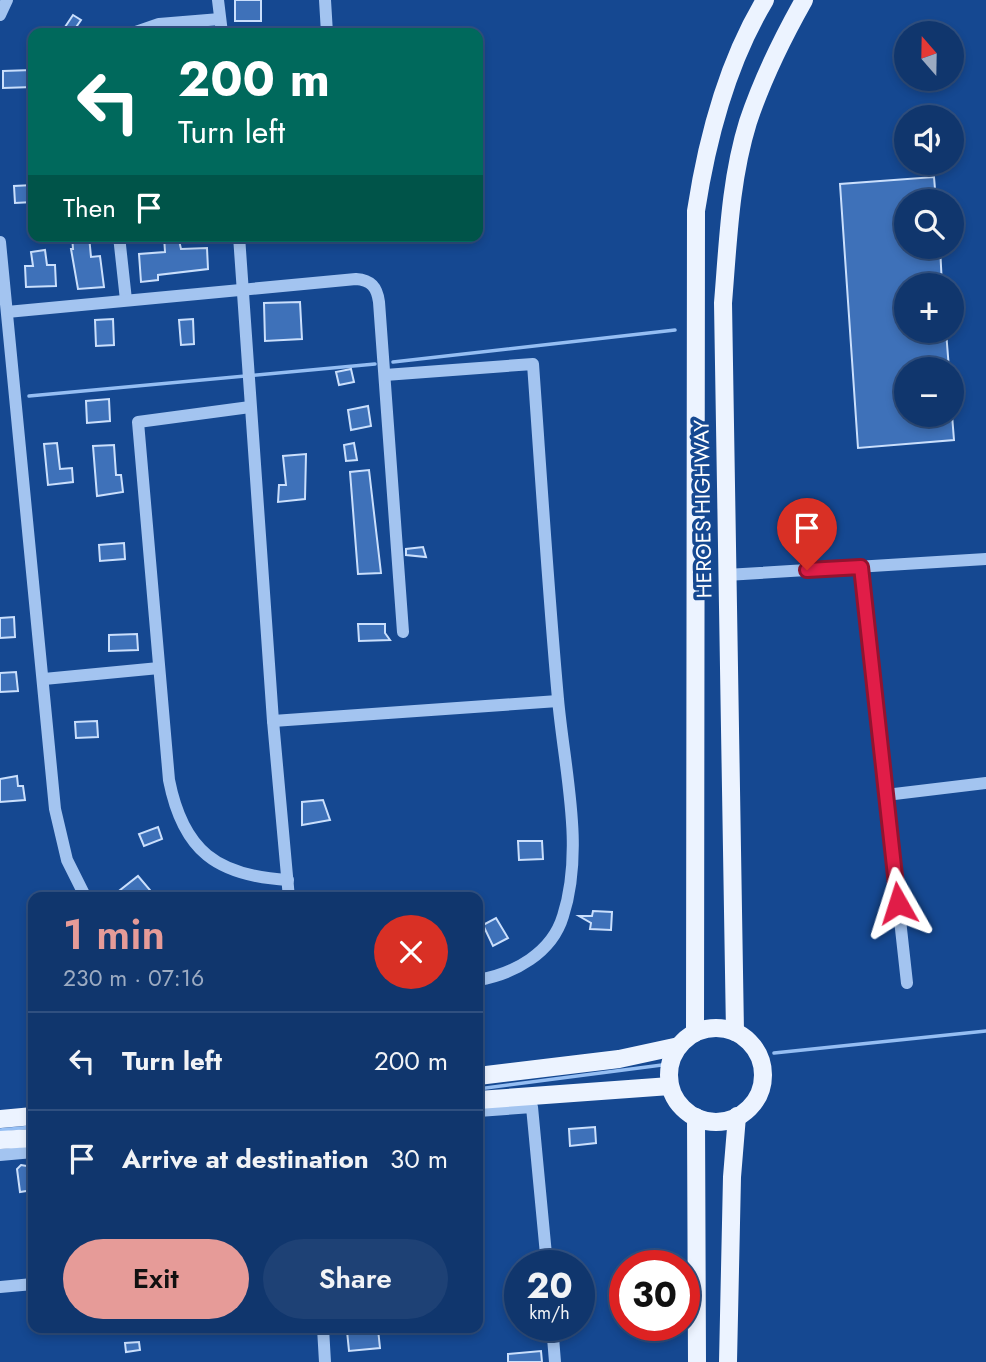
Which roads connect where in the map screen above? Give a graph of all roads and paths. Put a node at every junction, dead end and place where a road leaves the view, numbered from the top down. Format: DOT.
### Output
graph roads {
  1 [pos="7,0"];
  2 [pos="218,0"];
  3 [pos="325,0"];
  4 [pos="765,0"];
  5 [pos="804,0"];
  6 [pos="0,15"];
  7 [pos="220,19"];
  8 [pos="147,28"];
  9 [pos="221,28"];
  10 [pos="327,28"];
  11 [pos="0,242"];
  12 [pos="120,242"];
  13 [pos="239,242"];
  14 [pos="243,289"];
  15 [pos="125,300"];
  16 [pos="7,312"];
  17 [pos="385,375"];
  18 [pos="250,407"];
  19 [pos="986,559"];
  20 [pos="861,567"];
  21 [pos="726,575"];
  22 [pos="404,632"];
  23 [pos="159,668"];
  24 [pos="44,679"];
  25 [pos="558,701"];
  26 [pos="273,722"];
  27 [pos="986,783"];
  28 [pos="886,795"];
  29 [pos="288,880"];
  30 [pos="82,892"];
  31 [pos="289,892"];
  32 [pos="483,978"];
  33 [pos="907,983"];
  34 [pos="735,1032"];
  35 [pos="695,1033"];
  36 [pos="679,1046"];
  37 [pos="483,1075"];
  38 [pos="670,1086"];
  39 [pos="483,1100"];
  40 [pos="483,1111"];
  41 [pos="28,1116"];
  42 [pos="737,1116"];
  43 [pos="696,1117"];
  44 [pos="0,1119"];
  45 [pos="28,1138"];
  46 [pos="0,1140"];
  47 [pos="28,1152"];
  48 [pos="0,1155"];
  49 [pos="546,1250"];
  50 [pos="28,1284"];
  51 [pos="0,1287"];
  52 [pos="323,1333"];
  53 [pos="553,1341"];
  54 [pos="325,1362"];
  55 [pos="555,1362"];
  56 [pos="698,1362"];
  57 [pos="728,1362"];
  1 -- 6 [label="street"];
  2 -- 7 [label="street"];
  3 -- 10 [label="street"];
  4 -- 35 [label="main road, HEROES HIGHWAY"];
  5 -- 21 [label="main road, HEROES HIGHWAY"];
  7 -- 8 [label="street"];
  7 -- 9 [label="street"];
  11 -- 16 [label="street"];
  12 -- 15 [label="street"];
  13 -- 14 [label="street"];
  14 -- 15 [label="street"];
  14 -- 17 [label="street"];
  14 -- 18 [label="street"];
  15 -- 16 [label="street"];
  16 -- 24 [label="street"];
  17 -- 22 [label="street"];
  17 -- 25 [label="street"];
  18 -- 23 [label="street"];
  18 -- 26 [label="street"];
  19 -- 20 [label="street"];
  20 -- 21 [label="street"];
  20 -- 28 [label="street"];
  21 -- 34 [label="main road, HEROES HIGHWAY"];
  23 -- 24 [label="street"];
  23 -- 29 [label="street"];
  24 -- 30 [label="street"];
  25 -- 26 [label="street"];
  25 -- 32 [label="street"];
  26 -- 29 [label="street"];
  27 -- 28 [label="street"];
  28 -- 33 [label="street"];
  29 -- 31 [label="street"];
  34 -- 35 [label="main road"];
  34 -- 42 [label="main road"];
  35 -- 36 [label="main road"];
  36 -- 37 [label="main road"];
  36 -- 38 [label="main road"];
  38 -- 39 [label="main road"];
  38 -- 43 [label="main road"];
  40 -- 49 [label="street"];
  41 -- 44 [label="main road"];
  42 -- 43 [label="main road"];
  42 -- 57 [label="main road"];
  43 -- 56 [label="main road"];
  45 -- 46 [label="main road"];
  47 -- 48 [label="street"];
  50 -- 51 [label="street"];
  52 -- 54 [label="street"];
  53 -- 55 [label="street"];
}
